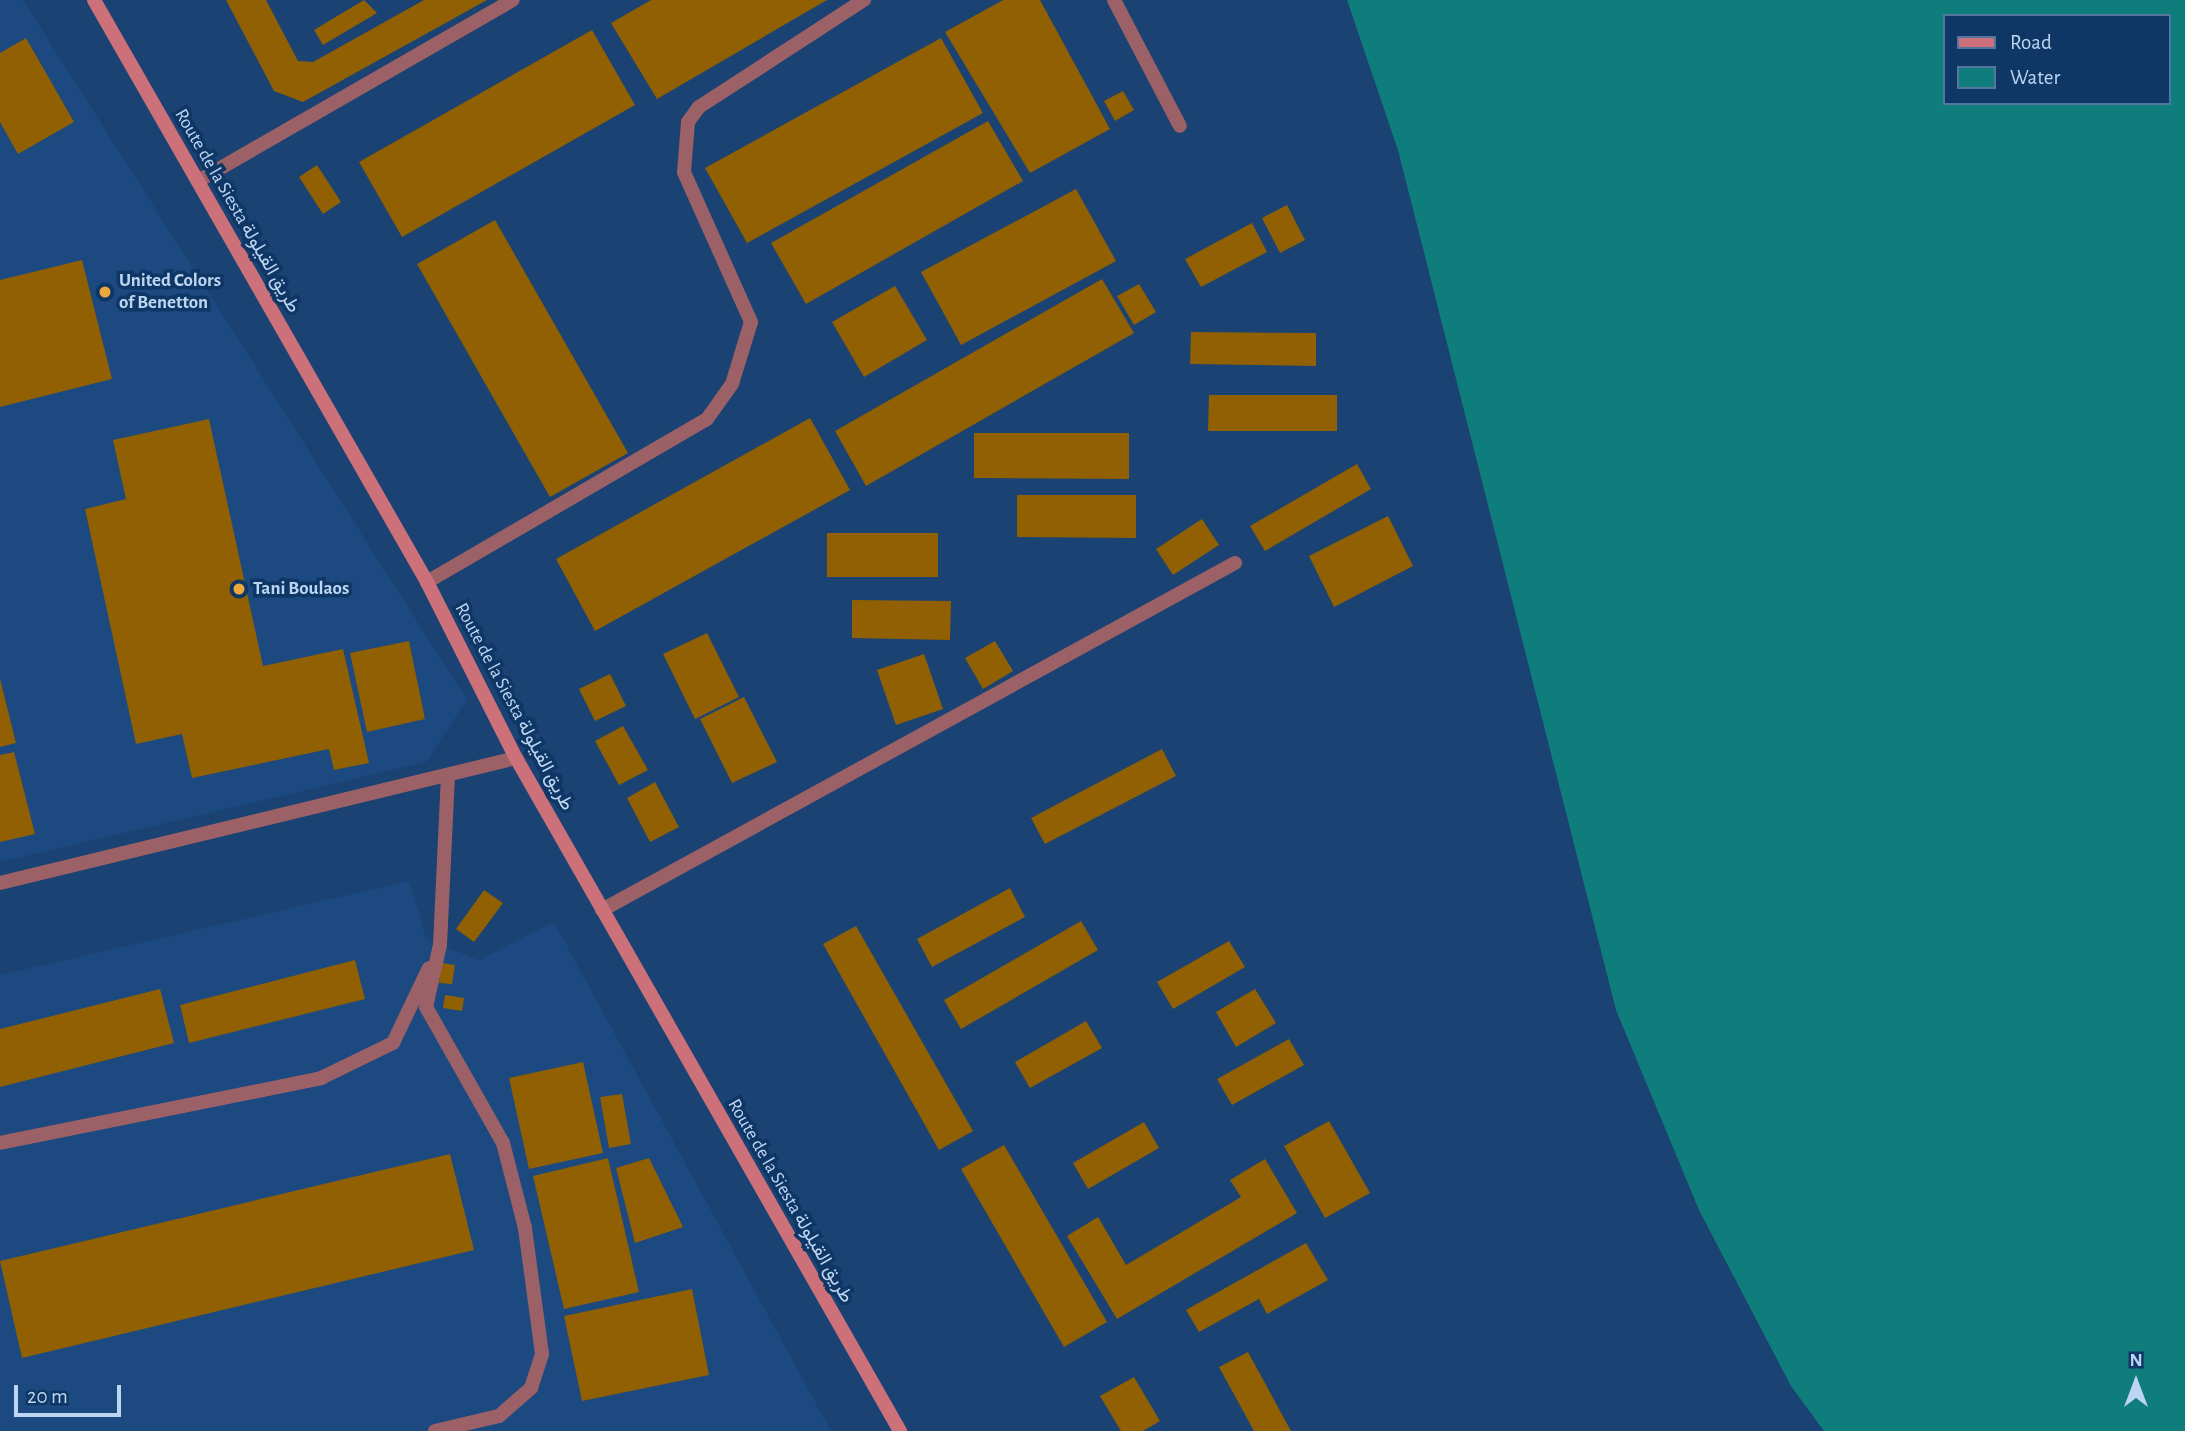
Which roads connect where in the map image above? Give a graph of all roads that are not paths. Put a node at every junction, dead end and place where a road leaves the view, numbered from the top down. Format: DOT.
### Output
graph roads {
  1 [pos="94,0"];
  2 [pos="513,0"];
  3 [pos="864,0"];
  4 [pos="1114,0"];
  5 [pos="1180,126"];
  6 [pos="198,181"];
  7 [pos="1235,563"];
  8 [pos="427,582"];
  9 [pos="516,758"];
  10 [pos="448,775"];
  11 [pos="0,883"];
  12 [pos="602,910"];
  13 [pos="440,945"];
  14 [pos="0,1143"];
  15 [pos="435,1431"];
  16 [pos="900,1431"];
  1 -- 6 [label="main road, Route de la Siesta طريق القيلولة"];
  2 -- 6 [label="street"];
  3 -- 8 [label="street"];
  4 -- 5 [label="street"];
  6 -- 8 [label="main road, Route de la Siesta طريق القيلولة"];
  7 -- 12 [label="street"];
  8 -- 9 [label="main road, Route de la Siesta طريق القيلولة"];
  9 -- 10 [label="street"];
  9 -- 12 [label="main road, Route de la Siesta طريق القيلولة"];
  10 -- 11 [label="street"];
  10 -- 13 [label="street"];
  12 -- 16 [label="main road, Route de la Siesta طريق القيلولة"];
  13 -- 14 [label="street"];
  13 -- 15 [label="street"];
}
